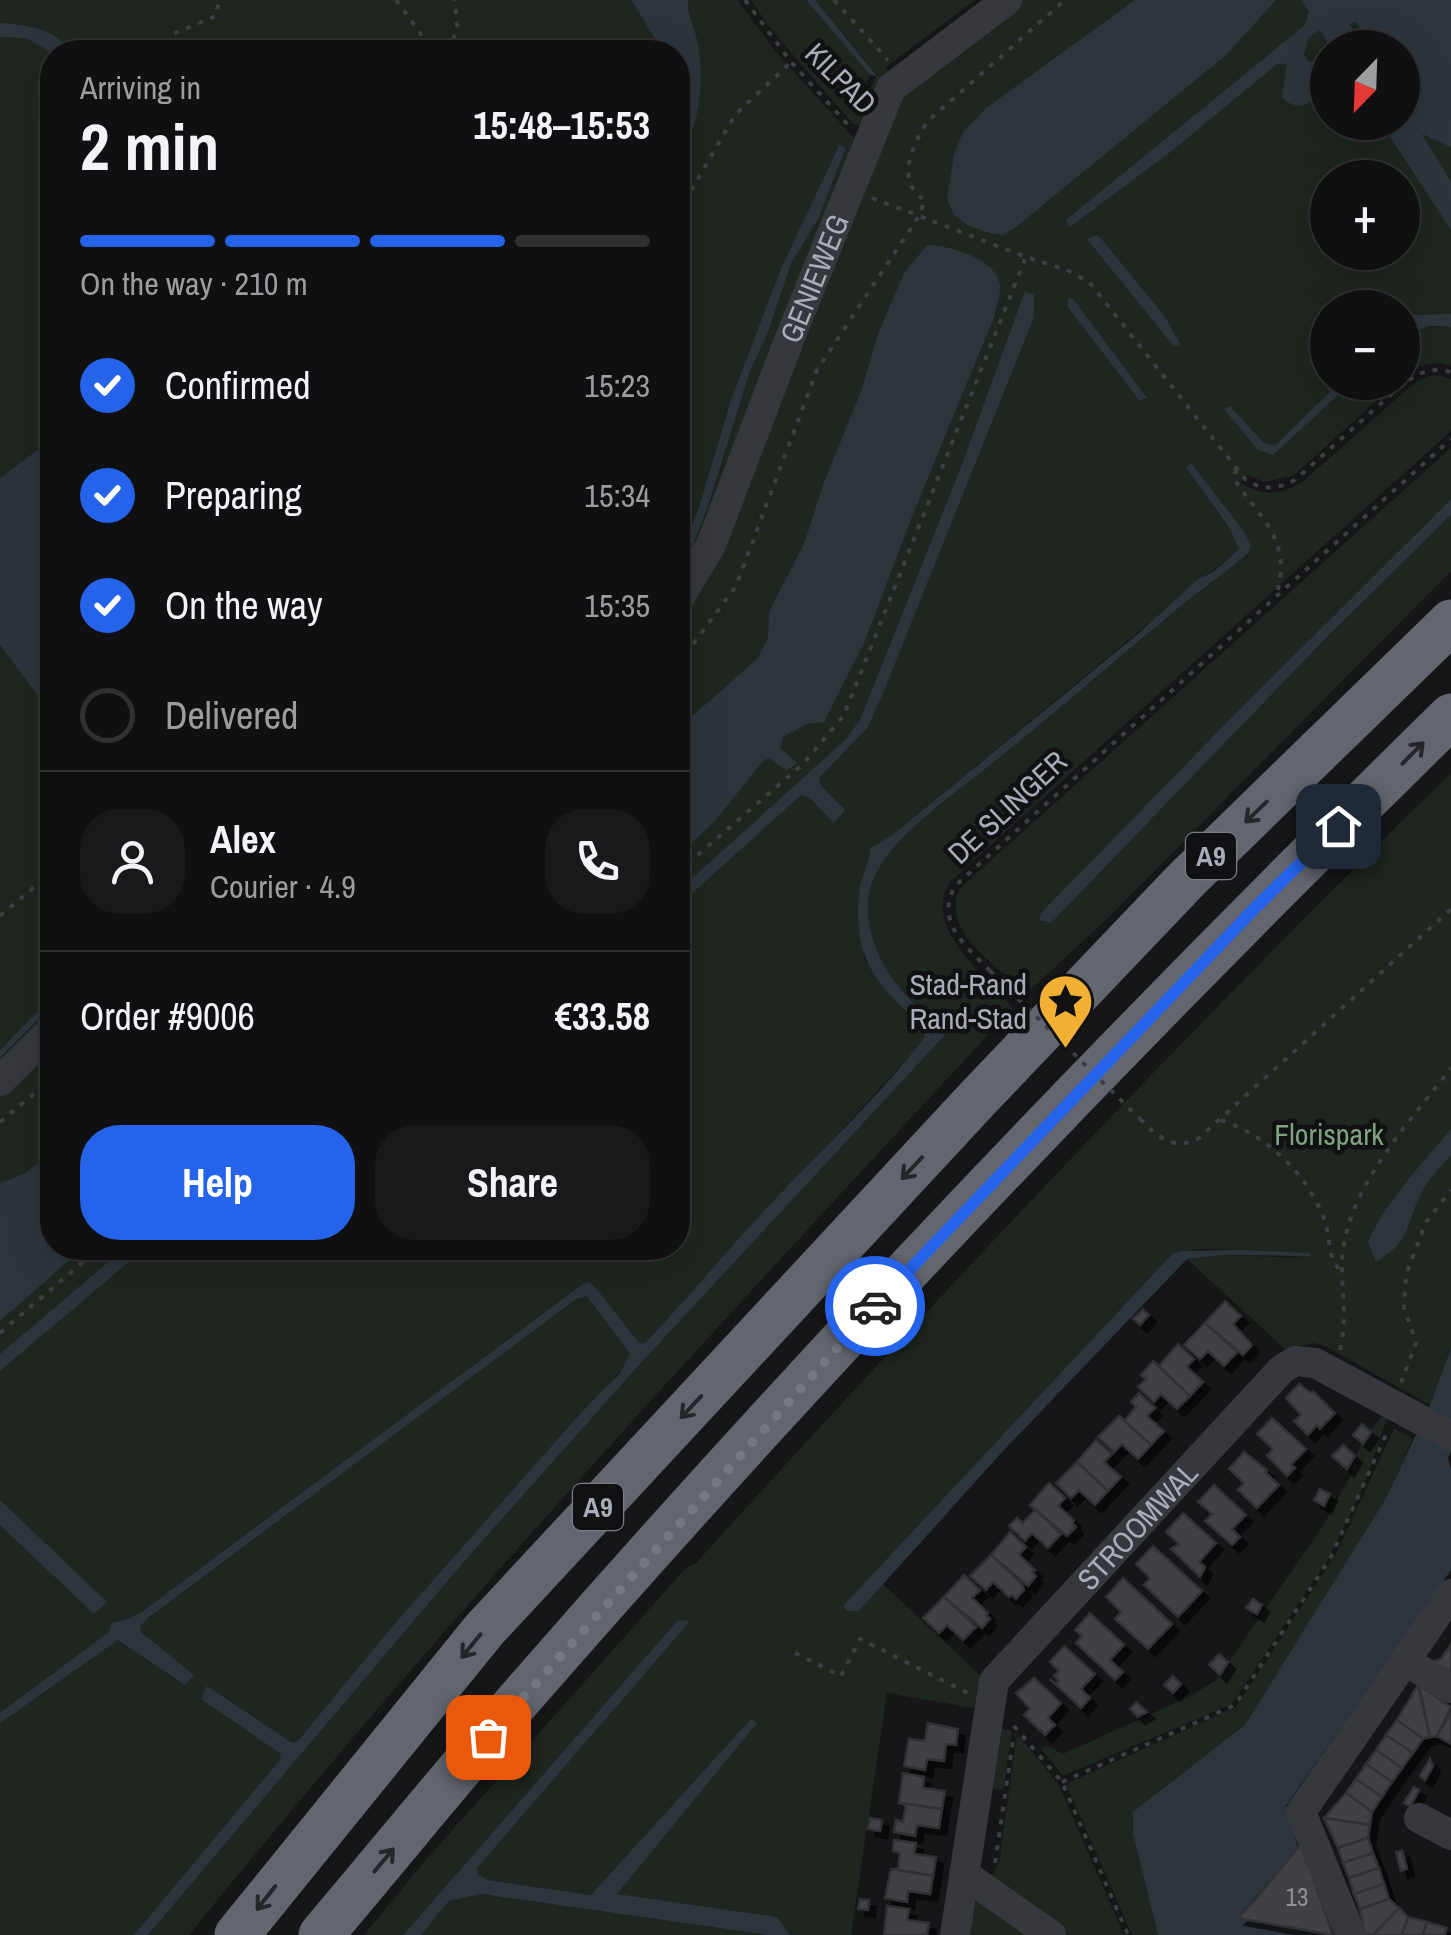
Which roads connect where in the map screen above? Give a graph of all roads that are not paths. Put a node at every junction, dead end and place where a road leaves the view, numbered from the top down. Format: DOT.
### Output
graph roads {
  1 [pos="1008,0"];
  2 [pos="690,580"];
  3 [pos="1451,622"];
  4 [pos="1451,716"];
  5 [pos="40,1042"];
  6 [pos="0,1081"];
  7 [pos="1451,1436"];
  8 [pos="1451,1594"];
  9 [pos="1405,1662"];
  10 [pos="1451,1688"];
  11 [pos="1418,1818"];
  12 [pos="1451,1835"];
  13 [pos="964,1874"];
  14 [pos="237,1935"];
  15 [pos="322,1935"];
  16 [pos="955,1935"];
  17 [pos="1051,1935"];
  18 [pos="1352,1935"];
  1 -- 2 [label="street, GENIEWEG"];
  3 -- 14 [label="highway, A9, one-way"];
  15 -- 4 [label="highway, A9, one-way"];
  5 -- 6 [label="street"];
  7 -- 13 [label="street, STROOMWAL"];
  8 -- 9 [label="street"];
  9 -- 10 [label="street"];
  9 -- 18 [label="street"];
  11 -- 12 [label="street"];
  13 -- 16 [label="street, STROOMWAL"];
  13 -- 17 [label="street"];
}
